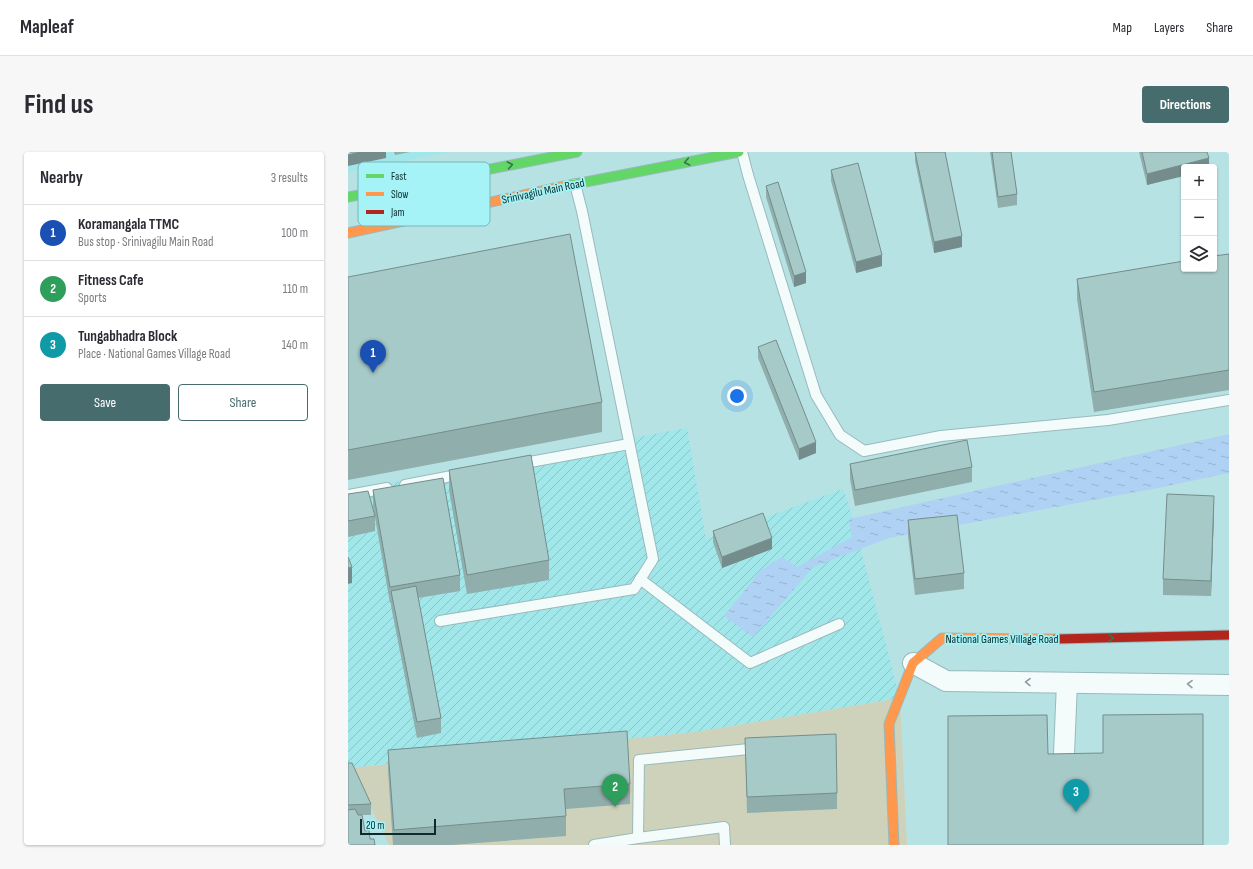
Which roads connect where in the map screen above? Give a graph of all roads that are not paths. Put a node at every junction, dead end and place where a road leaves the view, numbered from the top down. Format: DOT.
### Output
graph roads {
  1 [pos="577,152"];
  2 [pos="739,152"];
  3 [pos="742,152"];
  4 [pos="563,157"];
  5 [pos="490,171"];
  6 [pos="570,182"];
  7 [pos="358,195"];
  8 [pos="348,197"];
  9 [pos="490,200"];
  10 [pos="378,226"];
  11 [pos="348,233"];
  12 [pos="1229,400"];
  13 [pos="629,444"];
  14 [pos="512,465"];
  15 [pos="473,472"];
  16 [pos="348,495"];
  17 [pos="640,579"];
  18 [pos="440,621"];
  19 [pos="839,624"];
  20 [pos="1229,635"];
  21 [pos="913,663"];
  22 [pos="1067,683"];
  23 [pos="1229,685"];
  24 [pos="768,747"];
  25 [pos="1064,753"];
  26 [pos="638,838"];
  27 [pos="594,845"];
  28 [pos="725,845"];
  29 [pos="894,845"];
  1 -- 4 [label="main road"];
  2 -- 6 [label="main road, Srinivagilu Main Road, one-way"];
  3 -- 12 [label="lane"];
  5 -- 4 [label="main road, one-way"];
  6 -- 9 [label="main road, Srinivagilu Main Road"];
  6 -- 13 [label="lane"];
  8 -- 7 [label="main road, one-way"];
  10 -- 11 [label="main road, Srinivagilu Main Road"];
  13 -- 14 [label="lane"];
  13 -- 17 [label="lane"];
  15 -- 16 [label="lane"];
  17 -- 18 [label="lane"];
  17 -- 19 [label="lane"];
  21 -- 20 [label="main road, National Games Village Road, one-way"];
  22 -- 21 [label="street, one-way"];
  21 -- 29 [label="main road"];
  23 -- 22 [label="street, one-way"];
  22 -- 25 [label="street"];
  24 -- 26 [label="lane"];
  26 -- 27 [label="lane"];
  26 -- 28 [label="lane"];
}
